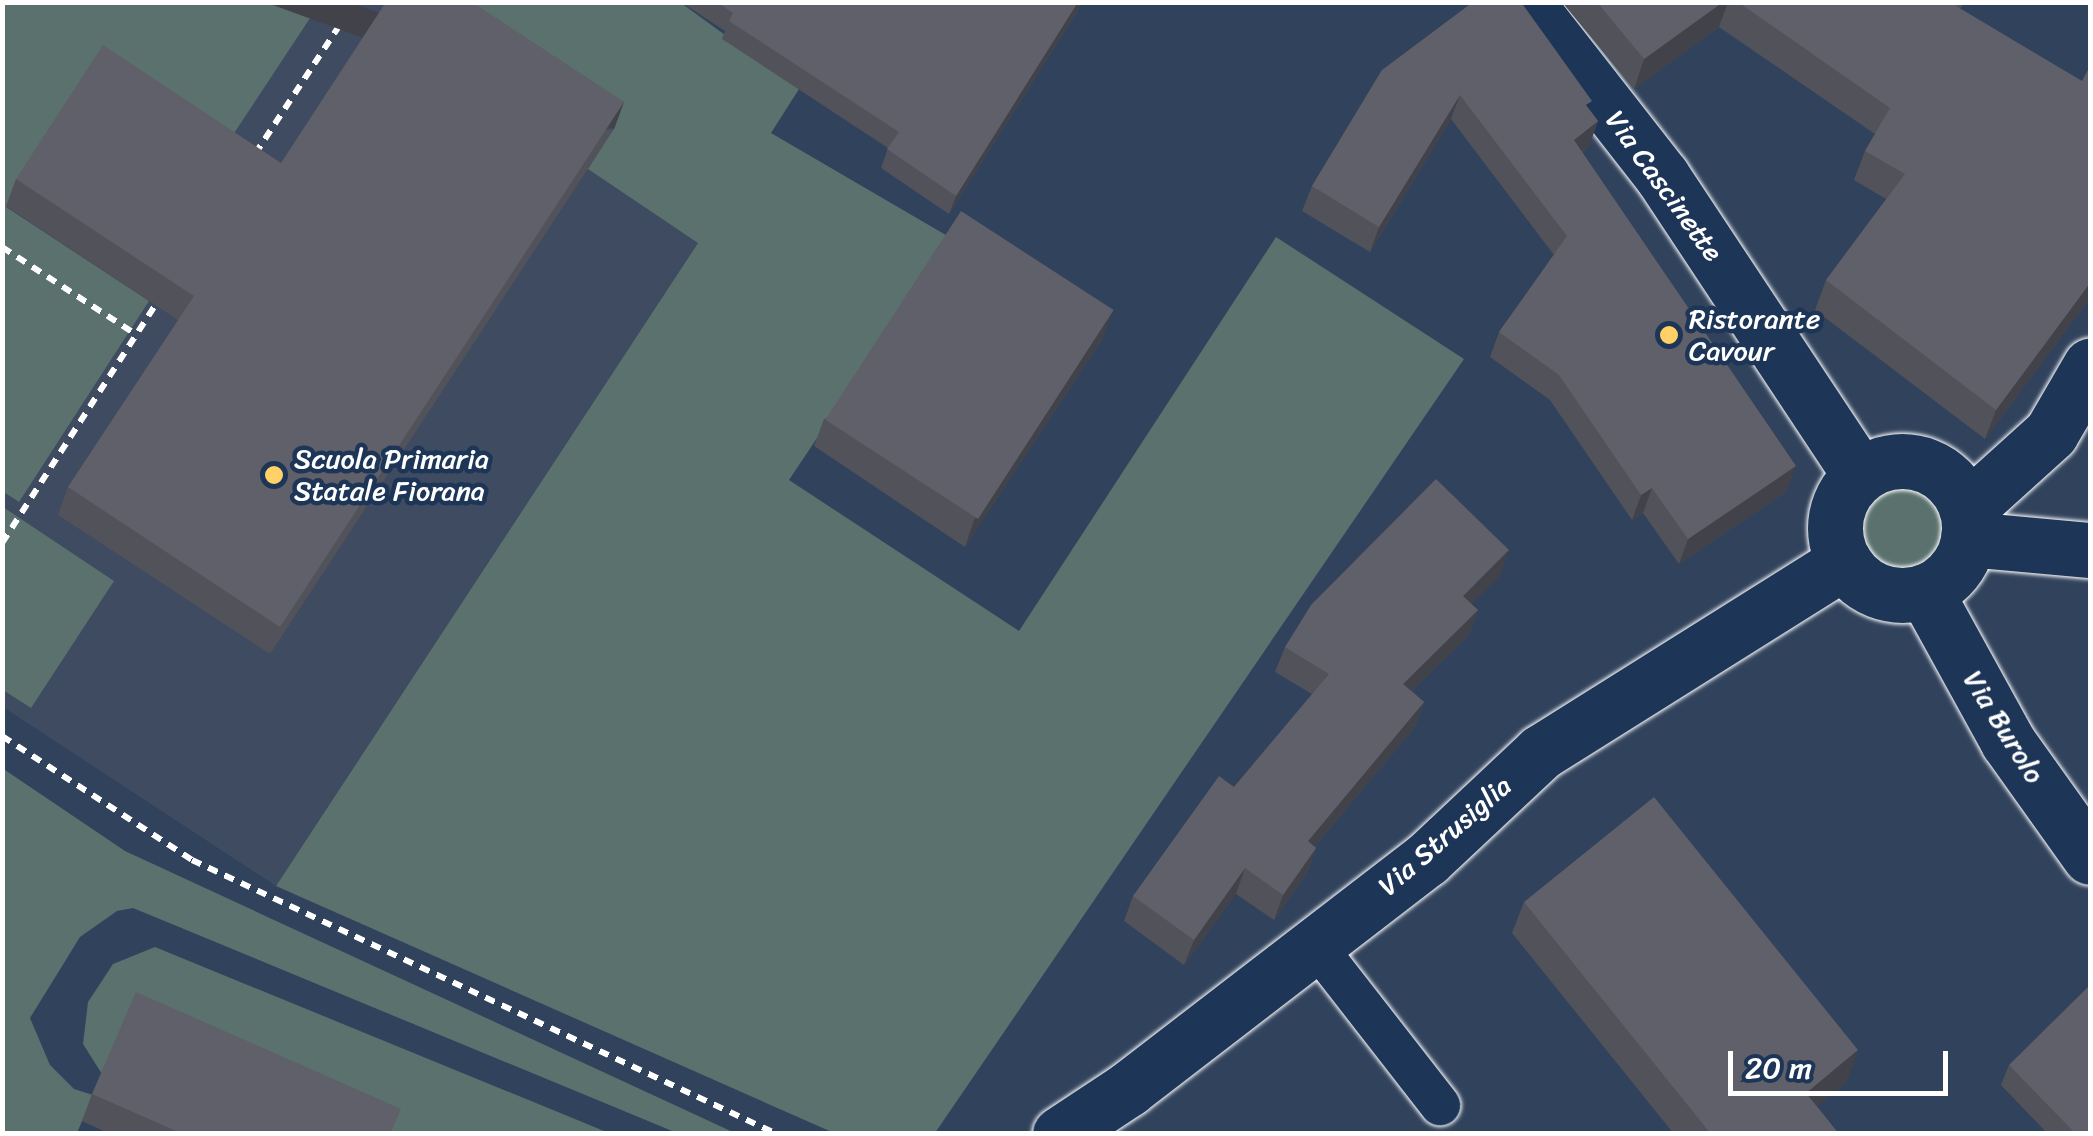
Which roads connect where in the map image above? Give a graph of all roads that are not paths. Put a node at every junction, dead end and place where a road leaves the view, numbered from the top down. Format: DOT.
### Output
graph roads {
  1 [pos="1526,2"];
  2 [pos="2090,366"];
  3 [pos="1860,475"];
  4 [pos="1968,524"];
  5 [pos="2090,550"];
  6 [pos="1844,562"];
  7 [pos="1925,591"];
  8 [pos="2090,858"];
  9 [pos="1313,942"];
  10 [pos="1440,1105"];
  11 [pos="1060,1134"];
  1 -- 3 [label="main road, Via Cascinette"];
  2 -- 4 [label="main road"];
  3 -- 4 [label="main road"];
  3 -- 6 [label="main road"];
  4 -- 5 [label="main road"];
  4 -- 7 [label="main road"];
  6 -- 7 [label="main road"];
  6 -- 9 [label="main road, Via Strusiglia"];
  7 -- 8 [label="main road, Via Burolo"];
  9 -- 10 [label="lane"];
  9 -- 11 [label="main road, Via Strusiglia"];
}
